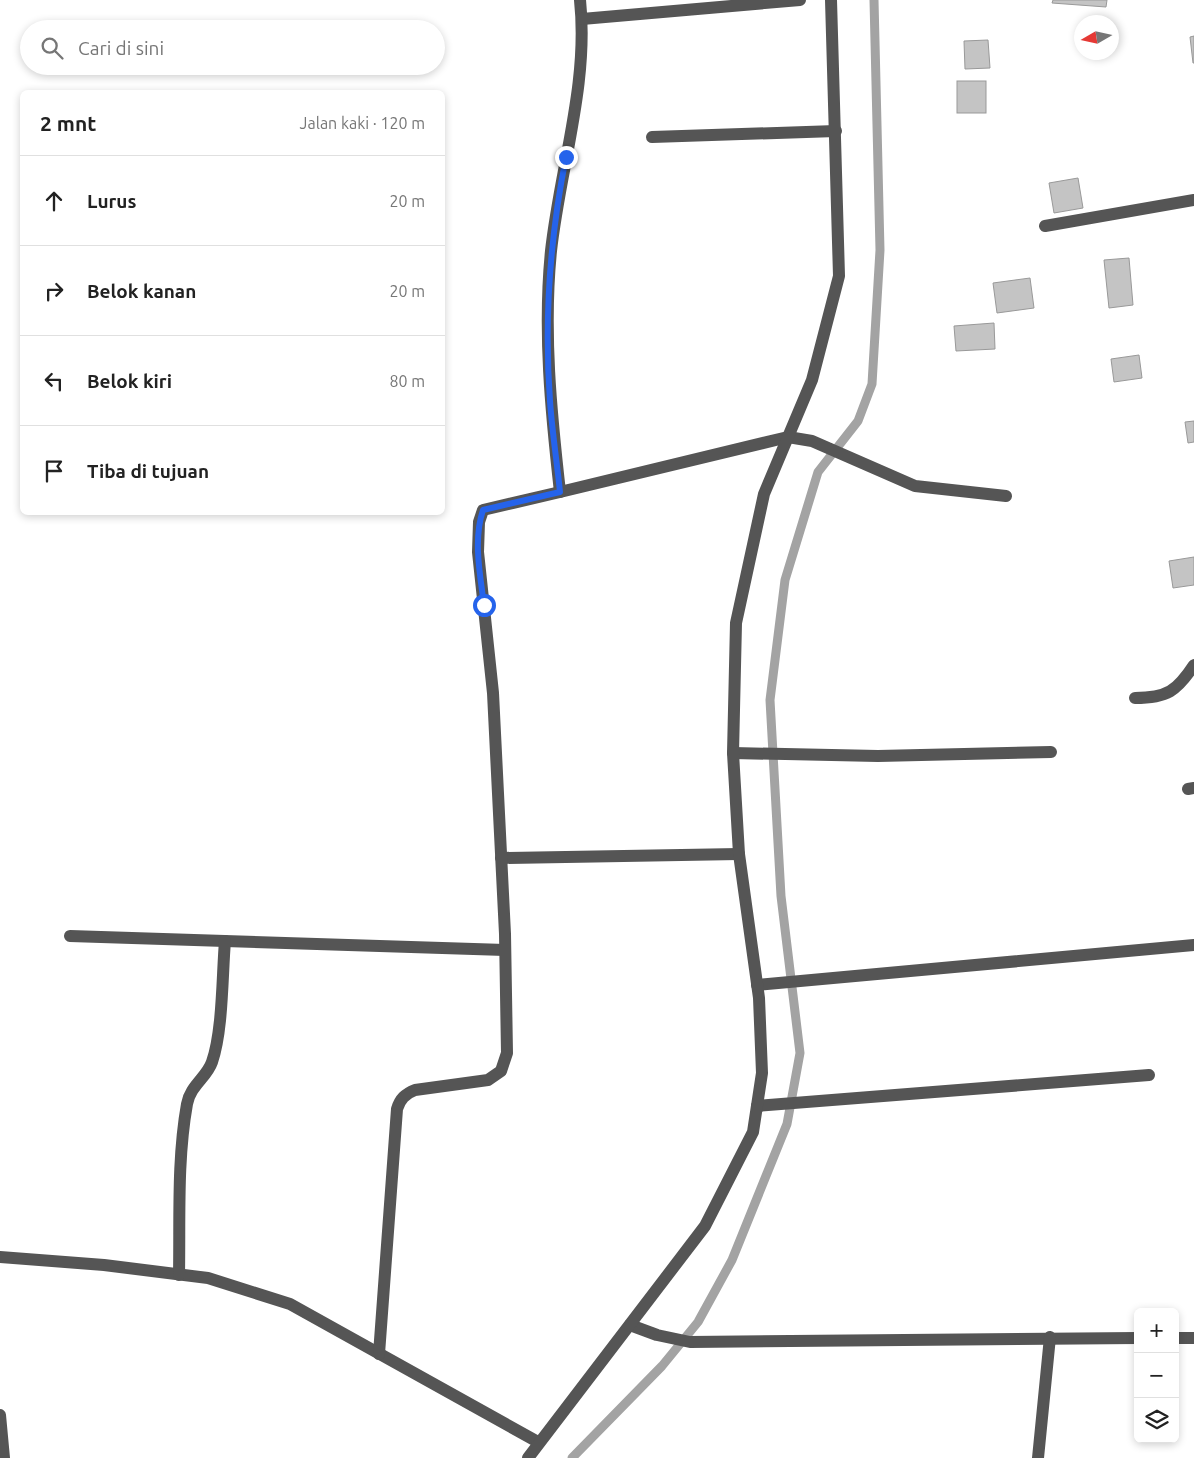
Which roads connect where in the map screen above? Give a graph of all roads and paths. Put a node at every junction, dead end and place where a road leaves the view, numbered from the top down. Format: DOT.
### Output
graph roads {
  1 [pos="580,0"];
  2 [pos="800,0"];
  3 [pos="832,0"];
  4 [pos="582,19"];
  5 [pos="836,131"];
  6 [pos="652,137"];
  7 [pos="1194,200"];
  8 [pos="1046,226"];
  9 [pos="788,437"];
  10 [pos="560,492"];
  11 [pos="1006,496"];
  12 [pos="1194,665"];
  13 [pos="1135,698"];
  14 [pos="1051,752"];
  15 [pos="733,753"];
  16 [pos="739,854"];
  17 [pos="501,858"];
  18 [pos="70,936"];
  19 [pos="225,941"];
  20 [pos="1194,945"];
  21 [pos="504,950"];
  22 [pos="757,985"];
  23 [pos="1149,1075"];
  24 [pos="757,1106"];
  25 [pos="0,1258"];
  26 [pos="179,1274"];
  27 [pos="630,1325"];
  28 [pos="1050,1338"];
  29 [pos="1134,1338"];
  30 [pos="1179,1338"];
  31 [pos="1194,1338"];
  32 [pos="378,1354"];
  33 [pos="0,1415"];
  34 [pos="538,1442"];
  35 [pos="4,1458"];
  36 [pos="528,1458"];
  37 [pos="1038,1458"];
  1 -- 4 [label="street"];
  2 -- 4 [label="street"];
  3 -- 5 [label="street"];
  4 -- 10 [label="street"];
  5 -- 6 [label="street"];
  5 -- 9 [label="street"];
  7 -- 8 [label="street"];
  9 -- 10 [label="street"];
  9 -- 11 [label="street"];
  9 -- 15 [label="street"];
  10 -- 17 [label="street"];
  12 -- 13 [label="street"];
  14 -- 15 [label="street"];
  15 -- 16 [label="street"];
  16 -- 17 [label="street"];
  16 -- 22 [label="street"];
  17 -- 21 [label="street"];
  18 -- 19 [label="street"];
  19 -- 21 [label="street"];
  19 -- 26 [label="street"];
  20 -- 22 [label="street"];
  21 -- 32 [label="street"];
  22 -- 24 [label="street"];
  23 -- 24 [label="street"];
  24 -- 27 [label="street"];
  25 -- 26 [label="street"];
  26 -- 32 [label="street"];
  27 -- 28 [label="street"];
  27 -- 34 [label="street"];
  28 -- 29 [label="street"];
  28 -- 37 [label="street"];
  30 -- 31 [label="street"];
  32 -- 34 [label="street"];
  33 -- 35 [label="street"];
  34 -- 36 [label="street"];
}
